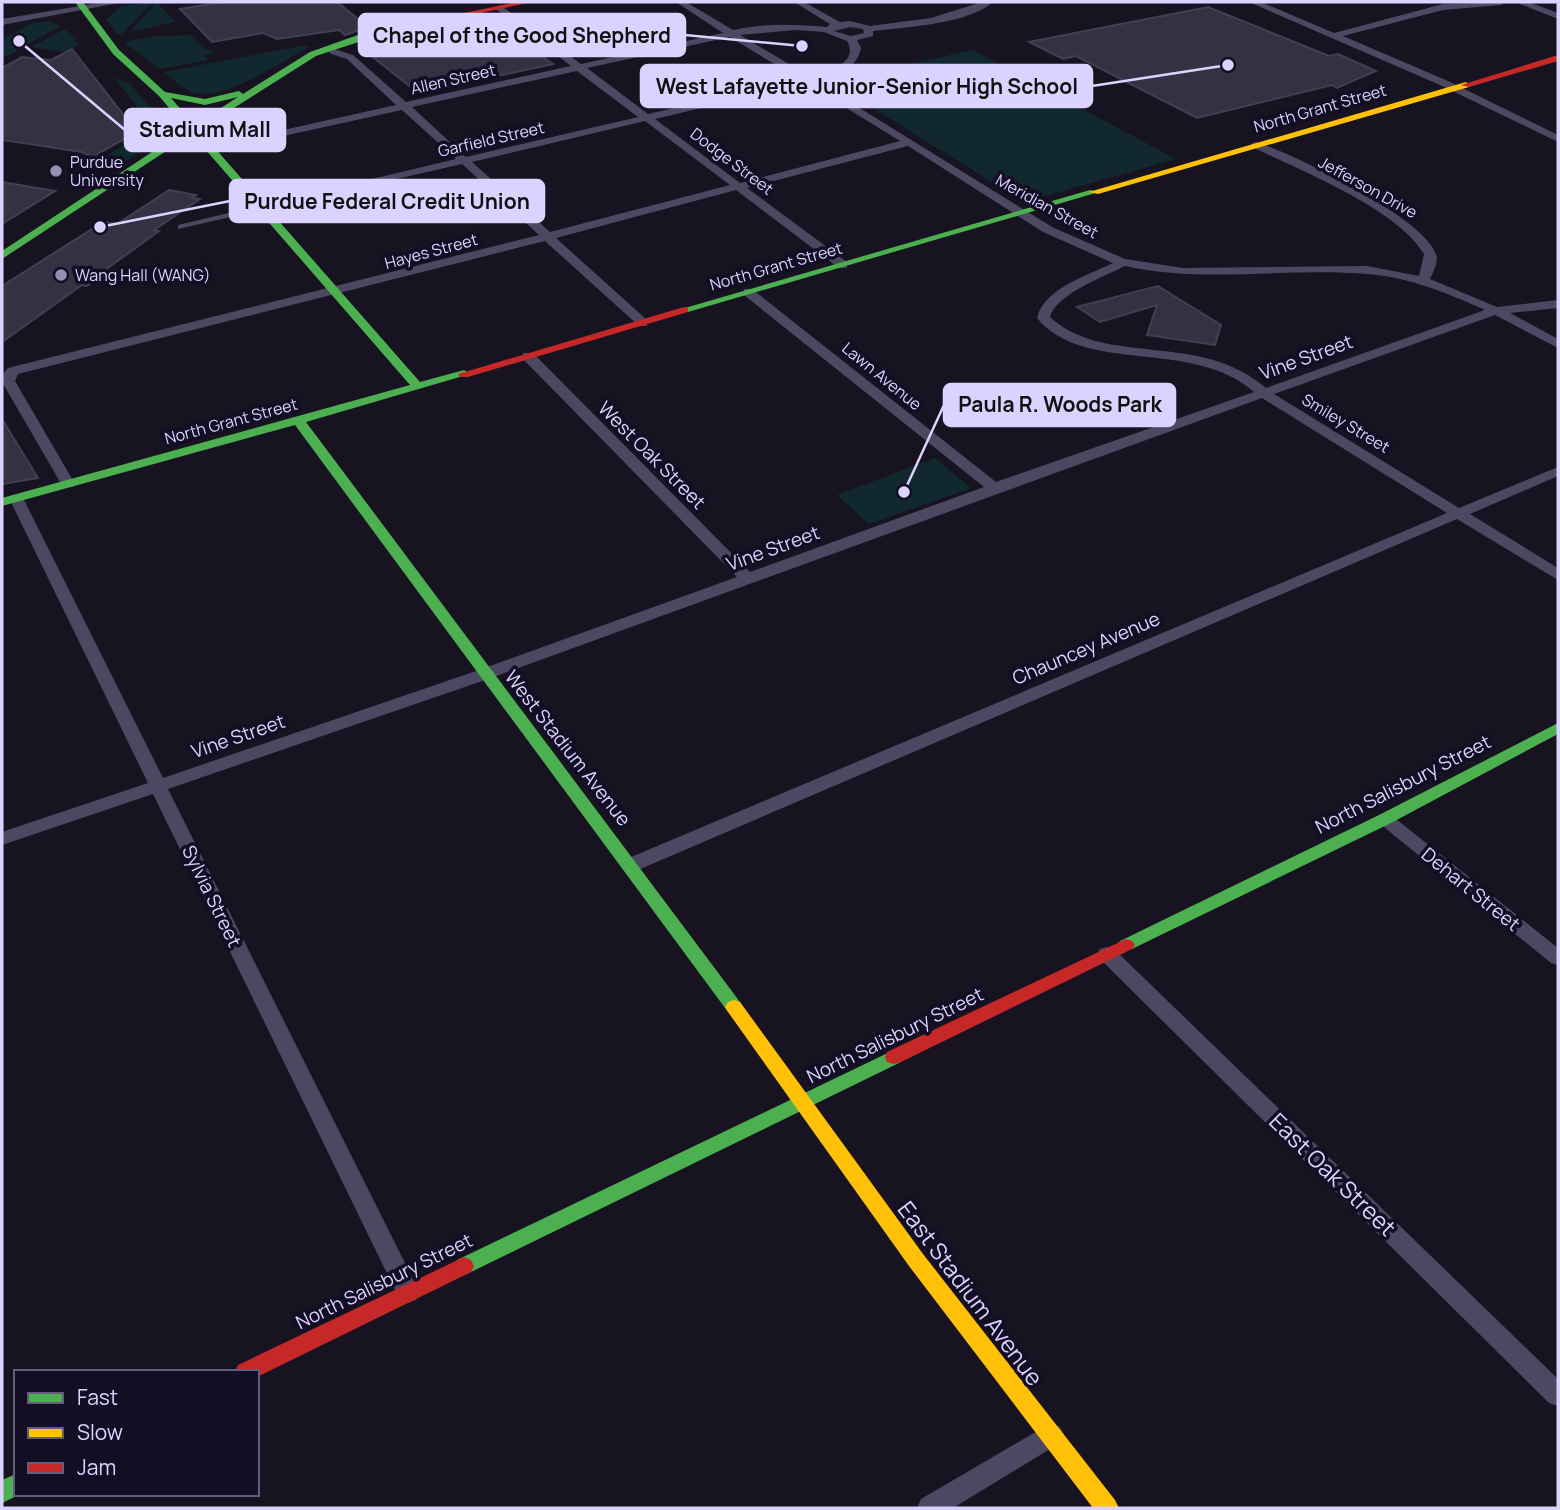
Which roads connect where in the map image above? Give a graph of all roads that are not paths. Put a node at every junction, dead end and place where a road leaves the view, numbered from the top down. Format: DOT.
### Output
graph roads {
  1 [pos="119,2"];
  2 [pos="528,2"];
  3 [pos="680,2"];
  4 [pos="798,2"];
  5 [pos="989,2"];
  6 [pos="1254,2"];
  7 [pos="1501,2"];
  8 [pos="1520,2"];
  9 [pos="81,5"];
  10 [pos="500,8"];
  11 [pos="1558,16"];
  12 [pos="2,22"];
  13 [pos="833,28"];
  14 [pos="870,29"];
  15 [pos="731,34"];
  16 [pos="1333,36"];
  17 [pos="851,39"];
  18 [pos="334,52"];
  19 [pos="1558,58"];
  20 [pos="579,67"];
  21 [pos="807,80"];
  22 [pos="1453,88"];
  23 [pos="255,89"];
  24 [pos="162,94"];
  25 [pos="404,106"];
  26 [pos="647,117"];
  27 [pos="201,139"];
  28 [pos="1558,139"];
  29 [pos="909,142"];
  30 [pos="1256,145"];
  31 [pos="465,162"];
  32 [pos="738,186"];
  33 [pos="264,209"];
  34 [pos="1024,213"];
  35 [pos="182,227"];
  36 [pos="550,236"];
  37 [pos="2,256"];
  38 [pos="1124,262"];
  39 [pos="843,265"];
  40 [pos="2,270"];
  41 [pos="1423,280"];
  42 [pos="335,292"];
  43 [pos="748,292"];
  44 [pos="1558,304"];
  45 [pos="1495,310"];
  46 [pos="643,323"];
  47 [pos="1558,344"];
  48 [pos="528,356"];
  49 [pos="418,387"];
  50 [pos="1265,394"];
  51 [pos="351,407"];
  52 [pos="299,421"];
  53 [pos="325,456"];
  54 [pos="1558,471"];
  55 [pos="68,484"];
  56 [pos="994,488"];
  57 [pos="9,500"];
  58 [pos="1460,512"];
  59 [pos="1558,575"];
  60 [pos="749,580"];
  61 [pos="485,674"];
  62 [pos="1558,728"];
  63 [pos="158,786"];
  64 [pos="1385,819"];
  65 [pos="2,839"];
  66 [pos="631,864"];
  67 [pos="1107,954"];
  68 [pos="1558,958"];
  69 [pos="802,1103"];
  70 [pos="408,1293"];
  71 [pos="250,1370"];
  72 [pos="1558,1395"];
  73 [pos="1051,1435"];
  74 [pos="930,1508"];
  75 [pos="1107,1508"];
  1 -- 9 [label="street"];
  2 -- 10 [label="street"];
  3 -- 15 [label="street, Meridian Street"];
  4 -- 13 [label="street"];
  5 -- 14 [label="street"];
  6 -- 16 [label="street"];
  7 -- 16 [label="street"];
  8 -- 11 [label="street"];
  9 -- 12 [label="street"];
  9 -- 24 [label="street"];
  10 -- 18 [label="street"];
  10 -- 20 [label="street, Dodge Street"];
  10 -- 23 [label="street"];
  13 -- 14 [label="street"];
  13 -- 15 [label="street, Allen Street"];
  13 -- 17 [label="street"];
  14 -- 17 [label="street"];
  15 -- 20 [label="street, Allen Street"];
  15 -- 21 [label="street, Meridian Street"];
  16 -- 22 [label="street"];
  17 -- 21 [label="street, Garfield Street"];
  18 -- 25 [label="street"];
  18 -- 27 [label="street"];
  19 -- 22 [label="street, North Grant Street"];
  20 -- 25 [label="street, Allen Street"];
  20 -- 26 [label="street, Dodge Street"];
  21 -- 26 [label="street, Garfield Street"];
  21 -- 29 [label="street, Meridian Street"];
  22 -- 28 [label="street"];
  22 -- 30 [label="street, North Grant Street"];
  23 -- 24 [label="street"];
  23 -- 27 [label="street"];
  24 -- 27 [label="street"];
  25 -- 27 [label="street, Allen Street"];
  25 -- 31 [label="street"];
  26 -- 31 [label="street, Garfield Street"];
  26 -- 32 [label="street, Dodge Street"];
  27 -- 33 [label="street"];
  27 -- 37 [label="street"];
  27 -- 40 [label="street"];
  29 -- 32 [label="street, Hayes Street"];
  29 -- 34 [label="street, Meridian Street"];
  30 -- 34 [label="street, North Grant Street"];
  30 -- 41 [label="street, Jefferson Drive"];
  31 -- 33 [label="street, Garfield Street"];
  31 -- 36 [label="street"];
  32 -- 36 [label="street, Hayes Street"];
  32 -- 39 [label="street, Dodge Street"];
  33 -- 35 [label="street, Garfield Street"];
  33 -- 42 [label="street"];
  34 -- 38 [label="street, Meridian Street"];
  34 -- 39 [label="street, North Grant Street"];
  36 -- 42 [label="street, Hayes Street"];
  36 -- 46 [label="street"];
  38 -- 41 [label="street, Meridian Street"];
  38 -- 50 [label="street, Smiley Street"];
  39 -- 43 [label="street, North Grant Street"];
  41 -- 45 [label="street, Meridian Street"];
  42 -- 49 [label="street"];
  42 -- 55 [label="street, Hayes Street"];
  43 -- 46 [label="street, North Grant Street"];
  43 -- 56 [label="street, Lawn Avenue"];
  44 -- 45 [label="street, Vine Street"];
  45 -- 47 [label="street, Meridian Street"];
  45 -- 50 [label="street, Vine Street"];
  46 -- 48 [label="street, North Grant Street"];
  48 -- 49 [label="street, North Grant Street"];
  48 -- 60 [label="street, West Oak Street"];
  49 -- 51 [label="street, North Grant Street"];
  50 -- 56 [label="street, Vine Street"];
  50 -- 58 [label="street, Smiley Street"];
  51 -- 52 [label="street, North Grant Street"];
  51 -- 53 [label="street"];
  52 -- 53 [label="street, West Stadium Avenue"];
  52 -- 55 [label="street, North Grant Street"];
  53 -- 61 [label="street, West Stadium Avenue"];
  54 -- 58 [label="street, Chauncey Avenue"];
  55 -- 57 [label="street, North Grant Street"];
  56 -- 60 [label="street, Vine Street"];
  57 -- 63 [label="street, Sylvia Street"];
  58 -- 59 [label="street, Smiley Street"];
  58 -- 66 [label="street, Chauncey Avenue"];
  60 -- 61 [label="street, Vine Street"];
  61 -- 63 [label="street, Vine Street"];
  61 -- 66 [label="street, West Stadium Avenue"];
  62 -- 64 [label="street, North Salisbury Street"];
  63 -- 65 [label="street, Vine Street"];
  63 -- 70 [label="street, Sylvia Street"];
  64 -- 67 [label="street, North Salisbury Street"];
  64 -- 68 [label="street, Dehart Street"];
  66 -- 69 [label="street, West Stadium Avenue"];
  67 -- 69 [label="street, North Salisbury Street"];
  67 -- 72 [label="street, East Oak Street"];
  69 -- 70 [label="street, North Salisbury Street"];
  69 -- 73 [label="street, East Stadium Avenue"];
  70 -- 71 [label="street, North Salisbury Street"];
  73 -- 74 [label="street"];
  73 -- 75 [label="street, East Stadium Avenue"];
}
